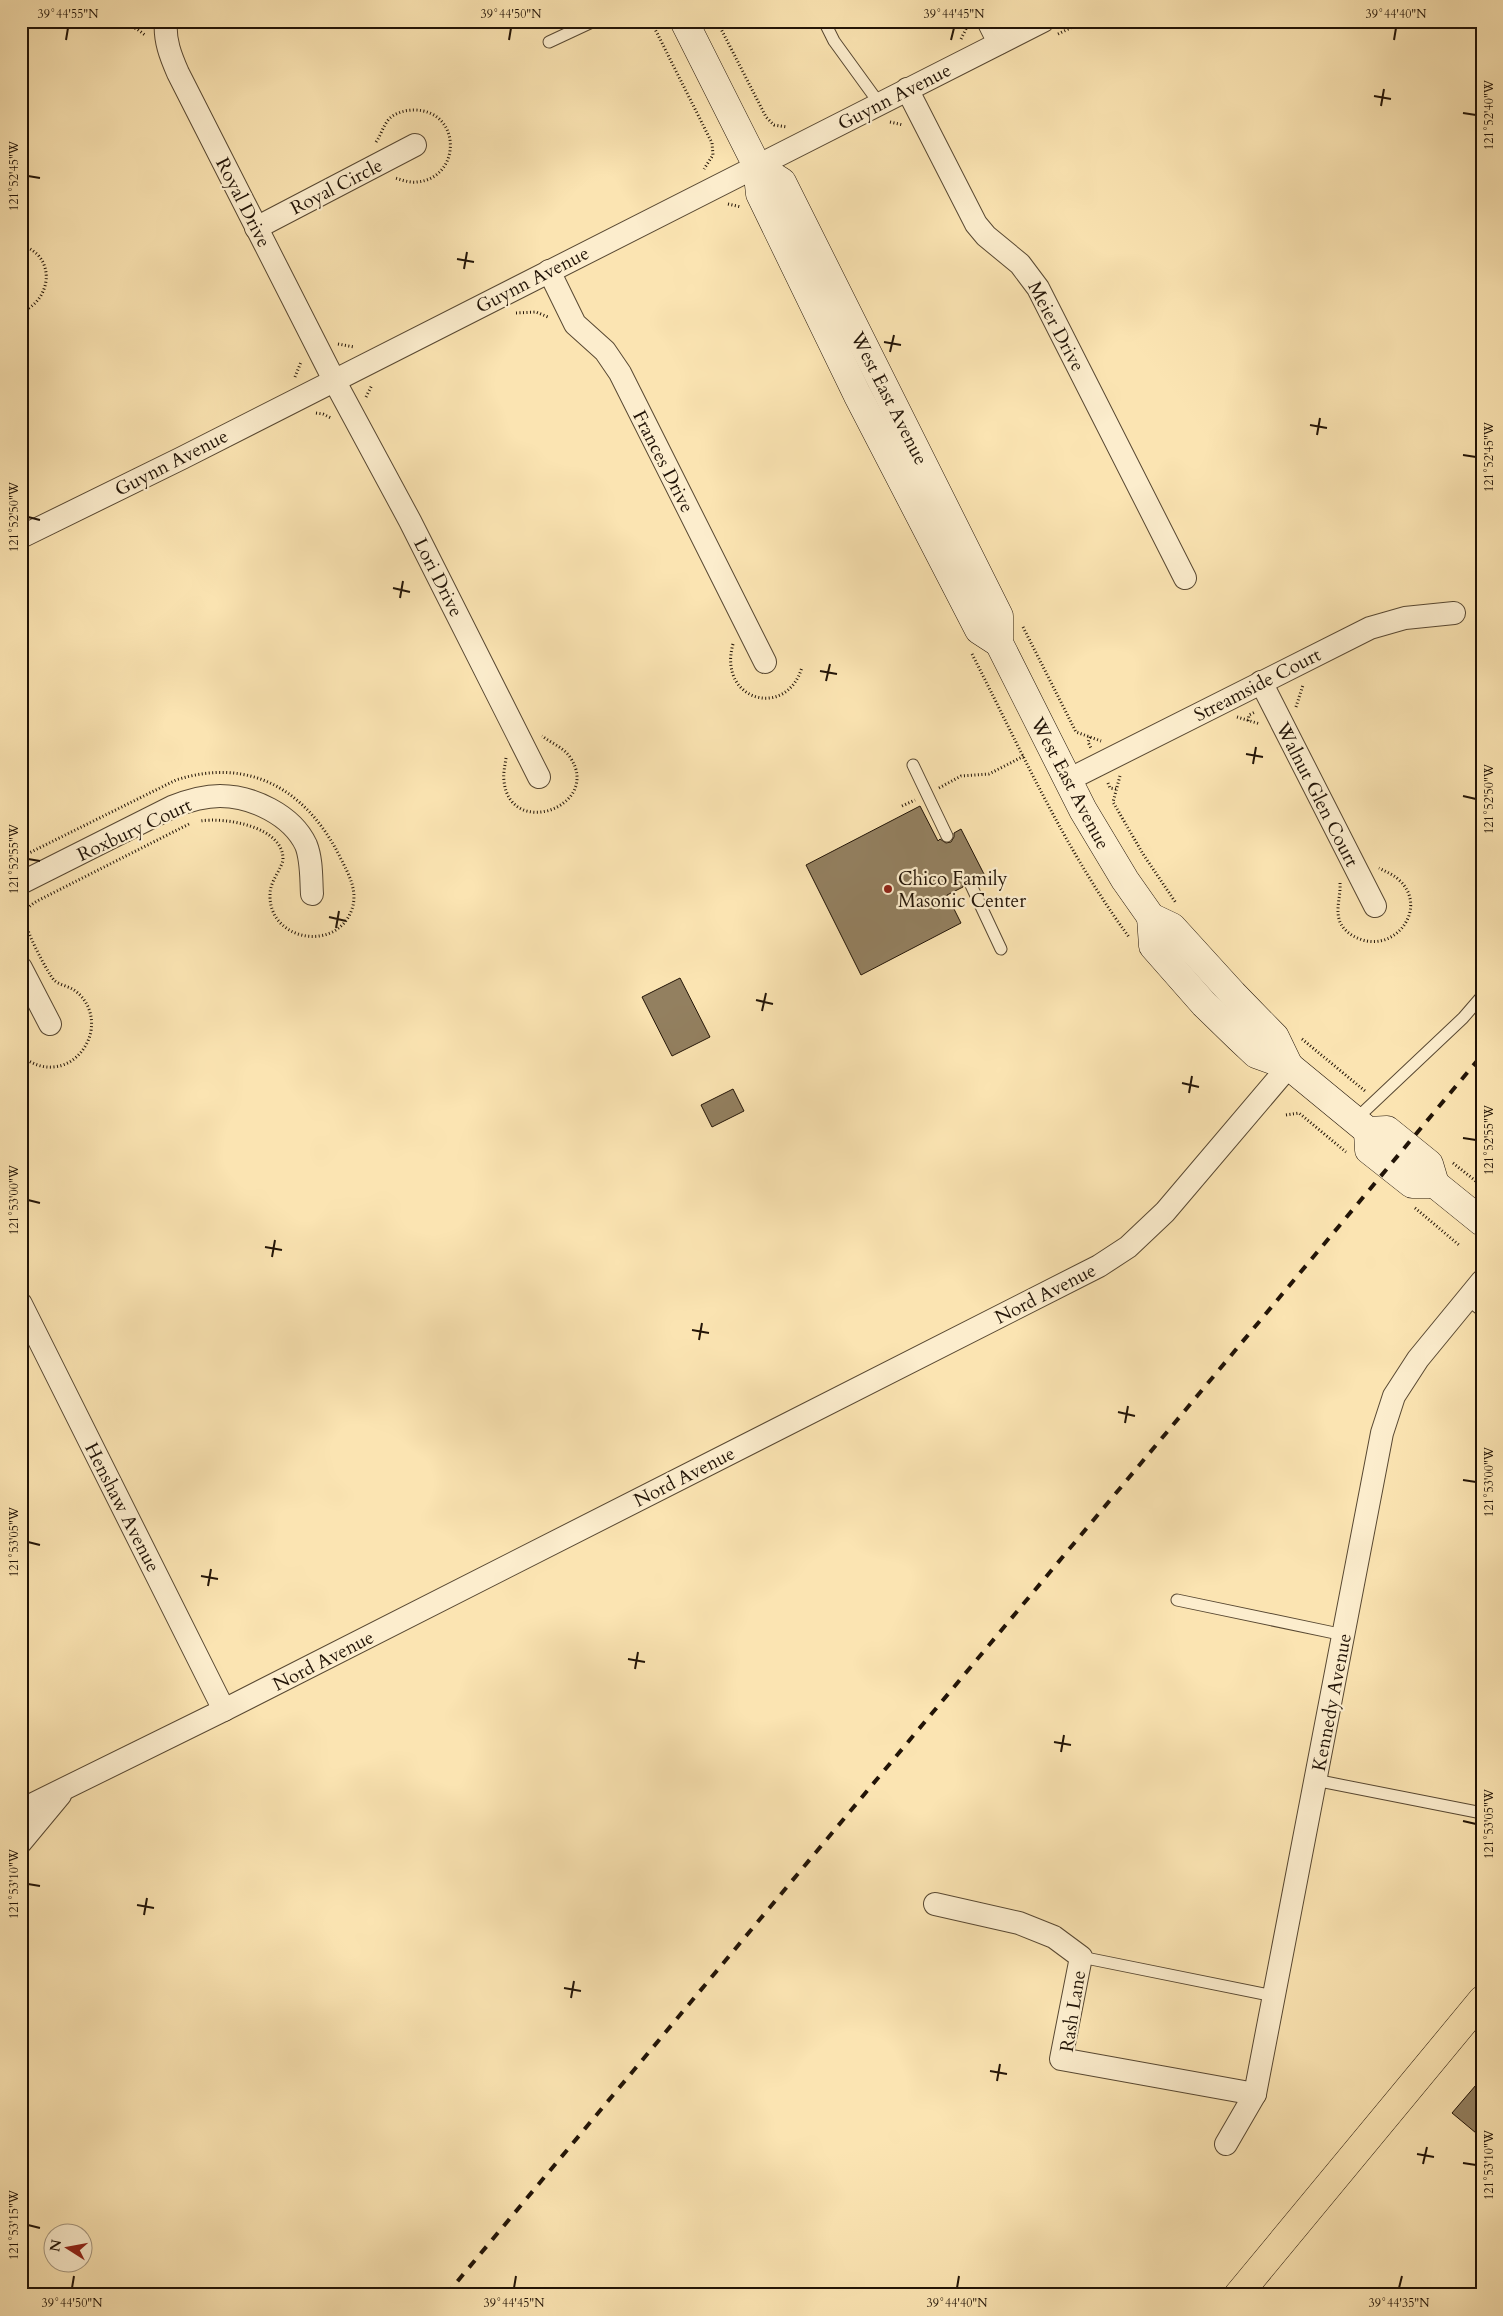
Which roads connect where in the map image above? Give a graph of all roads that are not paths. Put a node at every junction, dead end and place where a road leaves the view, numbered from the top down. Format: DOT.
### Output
graph roads {
  1 [pos="166,21"];
  2 [pos="594,21"];
  3 [pos="684,21"];
  4 [pos="824,21"];
  5 [pos="988,21"];
  6 [pos="1048,29"];
  7 [pos="549,42"];
  8 [pos="999,43"];
  9 [pos="907,90"];
  10 [pos="883,113"];
  11 [pos="415,145"];
  12 [pos="757,166"];
  13 [pos="256,228"];
  14 [pos="549,271"];
  15 [pos="334,380"];
  16 [pos="21,536"];
  17 [pos="1184,578"];
  18 [pos="1454,613"];
  19 [pos="765,662"];
  20 [pos="1261,682"];
  21 [pos="913,766"];
  22 [pos="539,777"];
  23 [pos="1068,780"];
  24 [pos="947,836"];
  25 [pos="21,883"];
  26 [pos="970,883"];
  27 [pos="312,894"];
  28 [pos="1375,906"];
  29 [pos="1001,949"];
  30 [pos="21,968"];
  31 [pos="1482,996"];
  32 [pos="50,1024"];
  33 [pos="1288,1066"];
  34 [pos="1362,1125"];
  35 [pos="1482,1222"];
  36 [pos="1482,1282"];
  37 [pos="21,1304"];
  38 [pos="1474,1305"];
  39 [pos="1177,1600"];
  40 [pos="1344,1635"];
  41 [pos="224,1710"];
  42 [pos="1315,1780"];
  43 [pos="66,1788"];
  44 [pos="21,1810"];
  45 [pos="1482,1813"];
  46 [pos="21,1842"];
  47 [pos="935,1904"];
  48 [pos="1081,1957"];
  49 [pos="1274,1996"];
  50 [pos="1482,2000"];
  51 [pos="1255,2094"];
  52 [pos="1226,2144"];
  53 [pos="1238,2295"];
  1 -- 13 [label="street, Royal Drive"];
  2 -- 7 [label="lane"];
  3 -- 12 [label="main road"];
  4 -- 10 [label="lane"];
  5 -- 8 [label="street"];
  6 -- 8 [label="street, Guynn Avenue"];
  8 -- 9 [label="street, Guynn Avenue"];
  9 -- 10 [label="street, Guynn Avenue"];
  9 -- 17 [label="street, Meier Drive"];
  10 -- 12 [label="street, Guynn Avenue"];
  11 -- 13 [label="street, Royal Circle"];
  12 -- 14 [label="street, Guynn Avenue"];
  12 -- 23 [label="main road, West East Avenue"];
  13 -- 15 [label="street, Royal Drive"];
  14 -- 15 [label="street, Guynn Avenue"];
  14 -- 19 [label="street, Frances Drive"];
  15 -- 16 [label="street, Guynn Avenue"];
  15 -- 22 [label="street, Lori Drive"];
  18 -- 20 [label="street, Streamside Court"];
  20 -- 23 [label="street, Streamside Court"];
  20 -- 28 [label="street, Walnut Glen Court"];
  21 -- 24 [label="lane"];
  23 -- 33 [label="main road, West East Avenue"];
  25 -- 27 [label="street, Roxbury Court"];
  26 -- 29 [label="lane"];
  30 -- 32 [label="street"];
  31 -- 34 [label="lane"];
  33 -- 34 [label="main road, West East Avenue"];
  33 -- 41 [label="street, Nord Avenue"];
  34 -- 35 [label="main road"];
  36 -- 38 [label="street, Kennedy Avenue"];
  37 -- 41 [label="street, Henshaw Avenue"];
  38 -- 40 [label="street, Kennedy Avenue"];
  39 -- 40 [label="lane"];
  40 -- 42 [label="street, Kennedy Avenue"];
  41 -- 43 [label="street, Nord Avenue"];
  42 -- 45 [label="lane"];
  42 -- 49 [label="street, Kennedy Avenue"];
  43 -- 44 [label="street, Nord Avenue"];
  43 -- 46 [label="street"];
  47 -- 48 [label="street, Rash Lane"];
  48 -- 49 [label="lane"];
  48 -- 51 [label="street, Rash Lane"];
  49 -- 51 [label="street, Kennedy Avenue"];
  50 -- 53 [label="main road"];
  51 -- 52 [label="street, Kennedy Avenue"];
}
